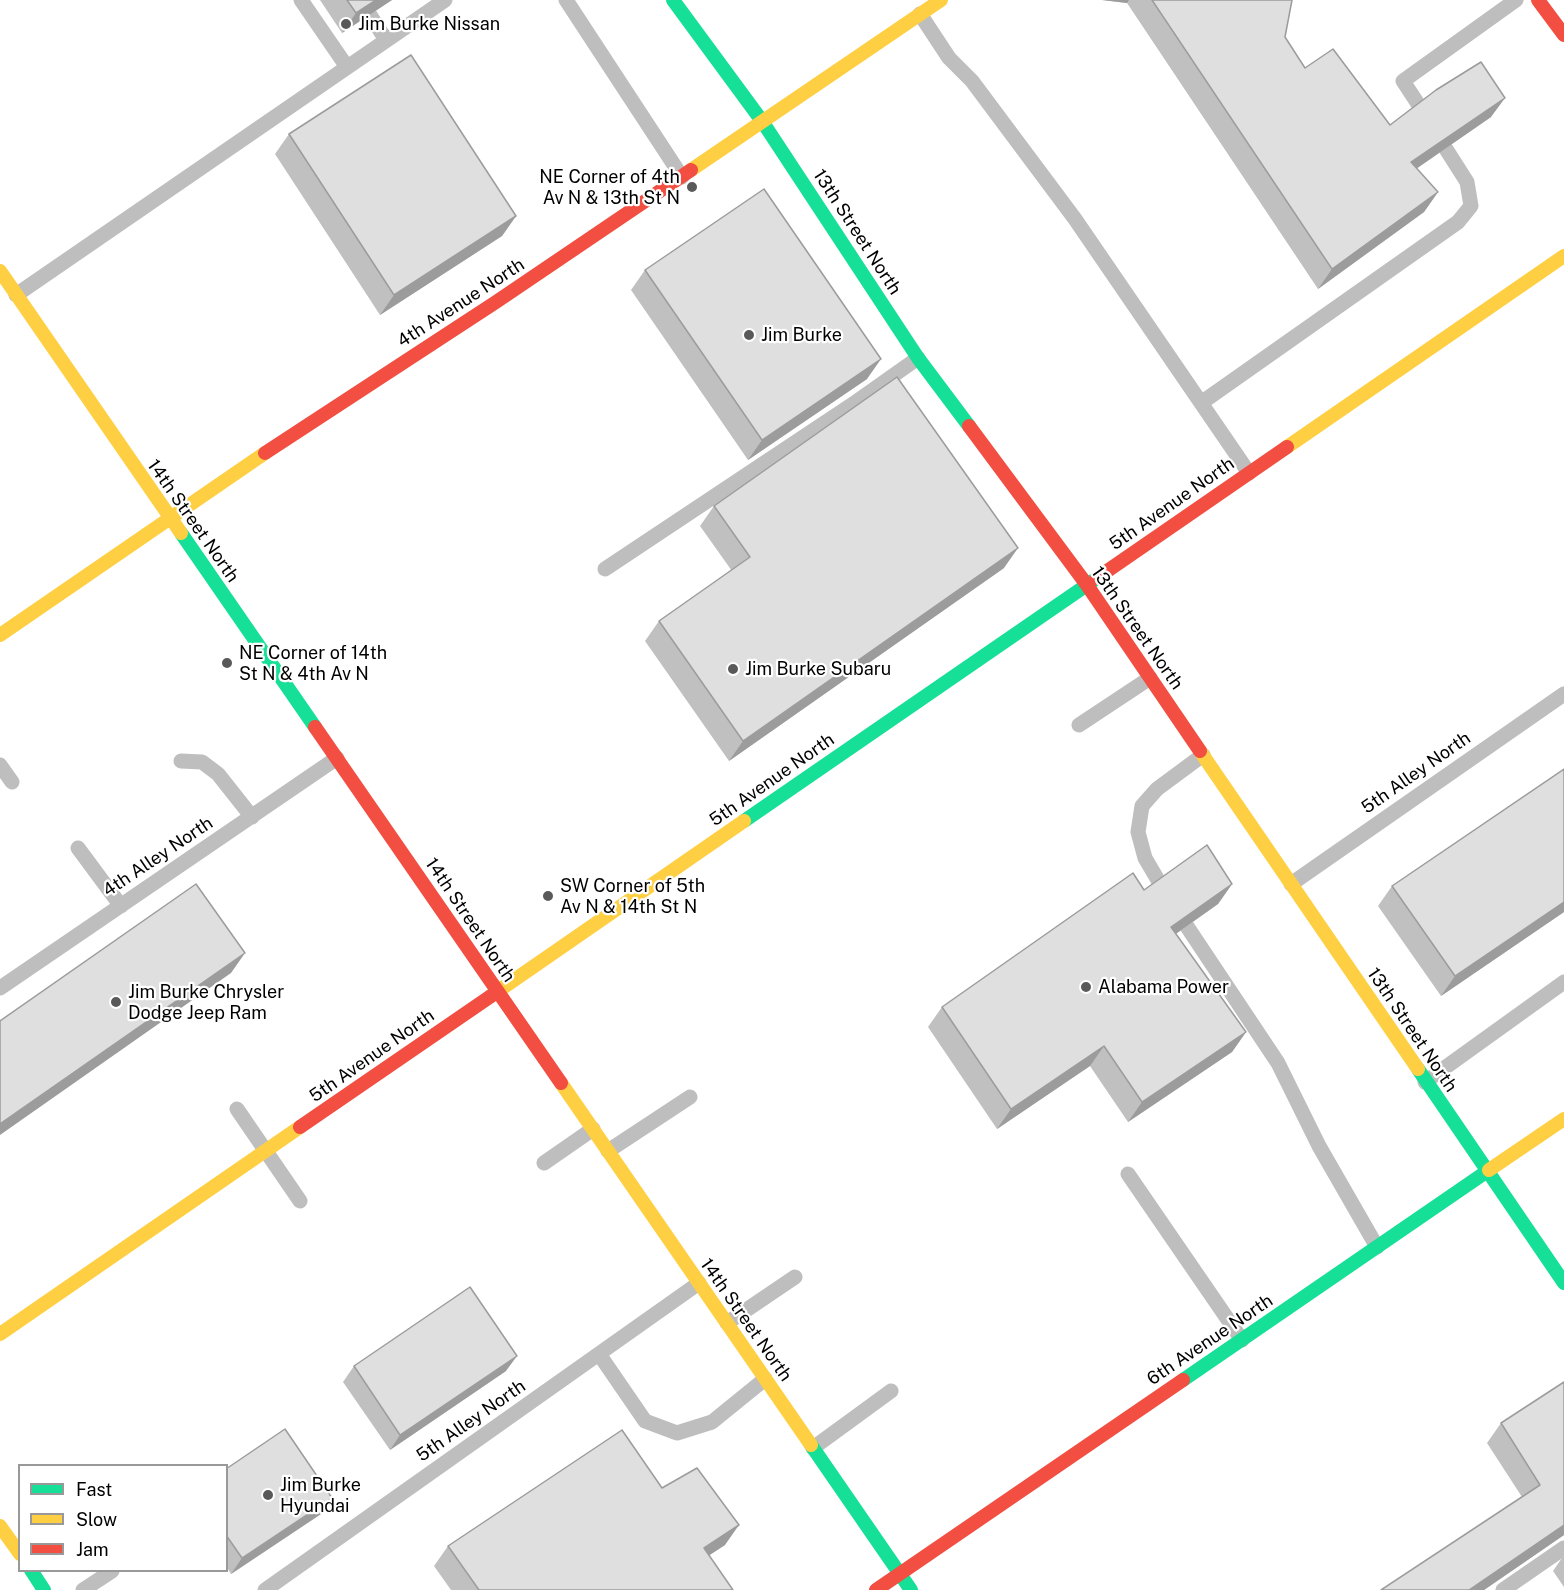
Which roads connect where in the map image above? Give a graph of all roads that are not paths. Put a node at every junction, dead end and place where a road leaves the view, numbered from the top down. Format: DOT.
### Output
graph roads {
  1 [pos="301,0"];
  2 [pos="445,0"];
  3 [pos="566,0"];
  4 [pos="674,0"];
  5 [pos="941,0"];
  6 [pos="1516,0"];
  7 [pos="1538,0"];
  8 [pos="370,15"];
  9 [pos="920,15"];
  10 [pos="1564,35"];
  11 [pos="386,40"];
  12 [pos="347,67"];
  13 [pos="1422,110"];
  14 [pos="762,121"];
  15 [pos="1446,149"];
  16 [pos="682,177"];
  17 [pos="1564,256"];
  18 [pos="0,271"];
  19 [pos="16,295"];
  20 [pos="918,358"];
  21 [pos="1201,403"];
  22 [pos="1249,473"];
  23 [pos="169,519"];
  24 [pos="605,569"];
  25 [pos="1087,585"];
  26 [pos="0,635"];
  27 [pos="1150,678"];
  28 [pos="1564,694"];
  29 [pos="1079,725"];
  30 [pos="1203,755"];
  31 [pos="337,758"];
  32 [pos="181,760"];
  33 [pos="0,765"];
  34 [pos="12,782"];
  35 [pos="252,817"];
  36 [pos="78,848"];
  37 [pos="1291,884"];
  38 [pos="1162,887"];
  39 [pos="121,906"];
  40 [pos="1186,925"];
  41 [pos="1564,982"];
  42 [pos="0,988"];
  43 [pos="497,992"];
  44 [pos="1425,1082"];
  45 [pos="690,1097"];
  46 [pos="237,1109"];
  47 [pos="1564,1119"];
  48 [pos="592,1129"];
  49 [pos="608,1151"];
  50 [pos="264,1152"];
  51 [pos="544,1163"];
  52 [pos="1487,1172"];
  53 [pos="1128,1174"];
  54 [pos="300,1202"];
  55 [pos="1377,1247"];
  56 [pos="795,1277"];
  57 [pos="699,1283"];
  58 [pos="1564,1283"];
  59 [pos="727,1323"];
  60 [pos="0,1334"];
  61 [pos="1242,1340"];
  62 [pos="599,1354"];
  63 [pos="765,1379"];
  64 [pos="891,1391"];
  65 [pos="813,1448"];
  66 [pos="0,1526"];
  67 [pos="1564,1548"];
  68 [pos="18,1551"];
  69 [pos="32,1572"];
  70 [pos="109,1572"];
  71 [pos="900,1574"];
  72 [pos="44,1590"];
  73 [pos="83,1590"];
  74 [pos="265,1590"];
  75 [pos="876,1590"];
  76 [pos="911,1590"];
  77 [pos="1503,1590"];
  1 -- 12 [label="lane"];
  2 -- 11 [label="lane"];
  3 -- 16 [label="lane"];
  4 -- 14 [label="street, 13th Street North"];
  5 -- 9 [label="street, 4th Avenue North"];
  6 -- 13 [label="lane"];
  7 -- 10 [label="street"];
  8 -- 11 [label="lane"];
  9 -- 14 [label="street, 4th Avenue North"];
  9 -- 21 [label="lane"];
  11 -- 12 [label="lane"];
  12 -- 19 [label="lane"];
  14 -- 16 [label="street, 4th Avenue North"];
  14 -- 20 [label="street, 13th Street North"];
  15 -- 21 [label="lane"];
  16 -- 23 [label="street, 4th Avenue North"];
  17 -- 22 [label="street, 5th Avenue North"];
  18 -- 19 [label="street, 14th Street North"];
  19 -- 23 [label="street, 14th Street North"];
  20 -- 24 [label="lane"];
  20 -- 25 [label="street, 13th Street North"];
  21 -- 22 [label="lane"];
  22 -- 25 [label="street, 5th Avenue North"];
  23 -- 26 [label="street, 4th Avenue North"];
  23 -- 31 [label="street, 14th Street North"];
  25 -- 27 [label="street, 13th Street North"];
  25 -- 43 [label="street, 5th Avenue North"];
  27 -- 29 [label="lane"];
  27 -- 30 [label="street, 13th Street North"];
  28 -- 37 [label="lane, 5th Alley North"];
  30 -- 37 [label="street, 13th Street North"];
  30 -- 38 [label="lane"];
  31 -- 35 [label="lane, 4th Alley North"];
  31 -- 43 [label="street, 14th Street North"];
  32 -- 35 [label="lane"];
  33 -- 34 [label="lane"];
  35 -- 39 [label="lane, 4th Alley North"];
  36 -- 39 [label="lane"];
  37 -- 44 [label="street, 13th Street North"];
  39 -- 42 [label="lane, 4th Alley North"];
  40 -- 55 [label="lane"];
  41 -- 44 [label="lane"];
  43 -- 48 [label="street, 14th Street North"];
  43 -- 50 [label="street, 5th Avenue North"];
  44 -- 52 [label="street, 13th Street North"];
  45 -- 49 [label="lane"];
  46 -- 50 [label="lane"];
  47 -- 52 [label="street, 6th Avenue North"];
  48 -- 49 [label="street, 14th Street North"];
  48 -- 51 [label="lane"];
  49 -- 57 [label="street, 14th Street North"];
  50 -- 54 [label="lane"];
  50 -- 60 [label="street, 5th Avenue North"];
  52 -- 55 [label="street, 6th Avenue North"];
  52 -- 58 [label="street, 13th Street North"];
  53 -- 61 [label="lane"];
  55 -- 61 [label="street, 6th Avenue North"];
  56 -- 59 [label="lane"];
  57 -- 59 [label="street, 14th Street North"];
  57 -- 62 [label="lane, 5th Alley North"];
  59 -- 63 [label="street, 14th Street North"];
  61 -- 71 [label="street, 6th Avenue North"];
  62 -- 63 [label="lane"];
  62 -- 74 [label="lane, 5th Alley North"];
  63 -- 65 [label="street, 14th Street North"];
  64 -- 65 [label="lane"];
  65 -- 71 [label="street, 14th Street North"];
  66 -- 68 [label="street"];
  67 -- 77 [label="lane"];
  69 -- 72 [label="street"];
  70 -- 73 [label="lane"];
  71 -- 75 [label="street, 6th Avenue North"];
  71 -- 76 [label="street, 14th Street North"];
}
